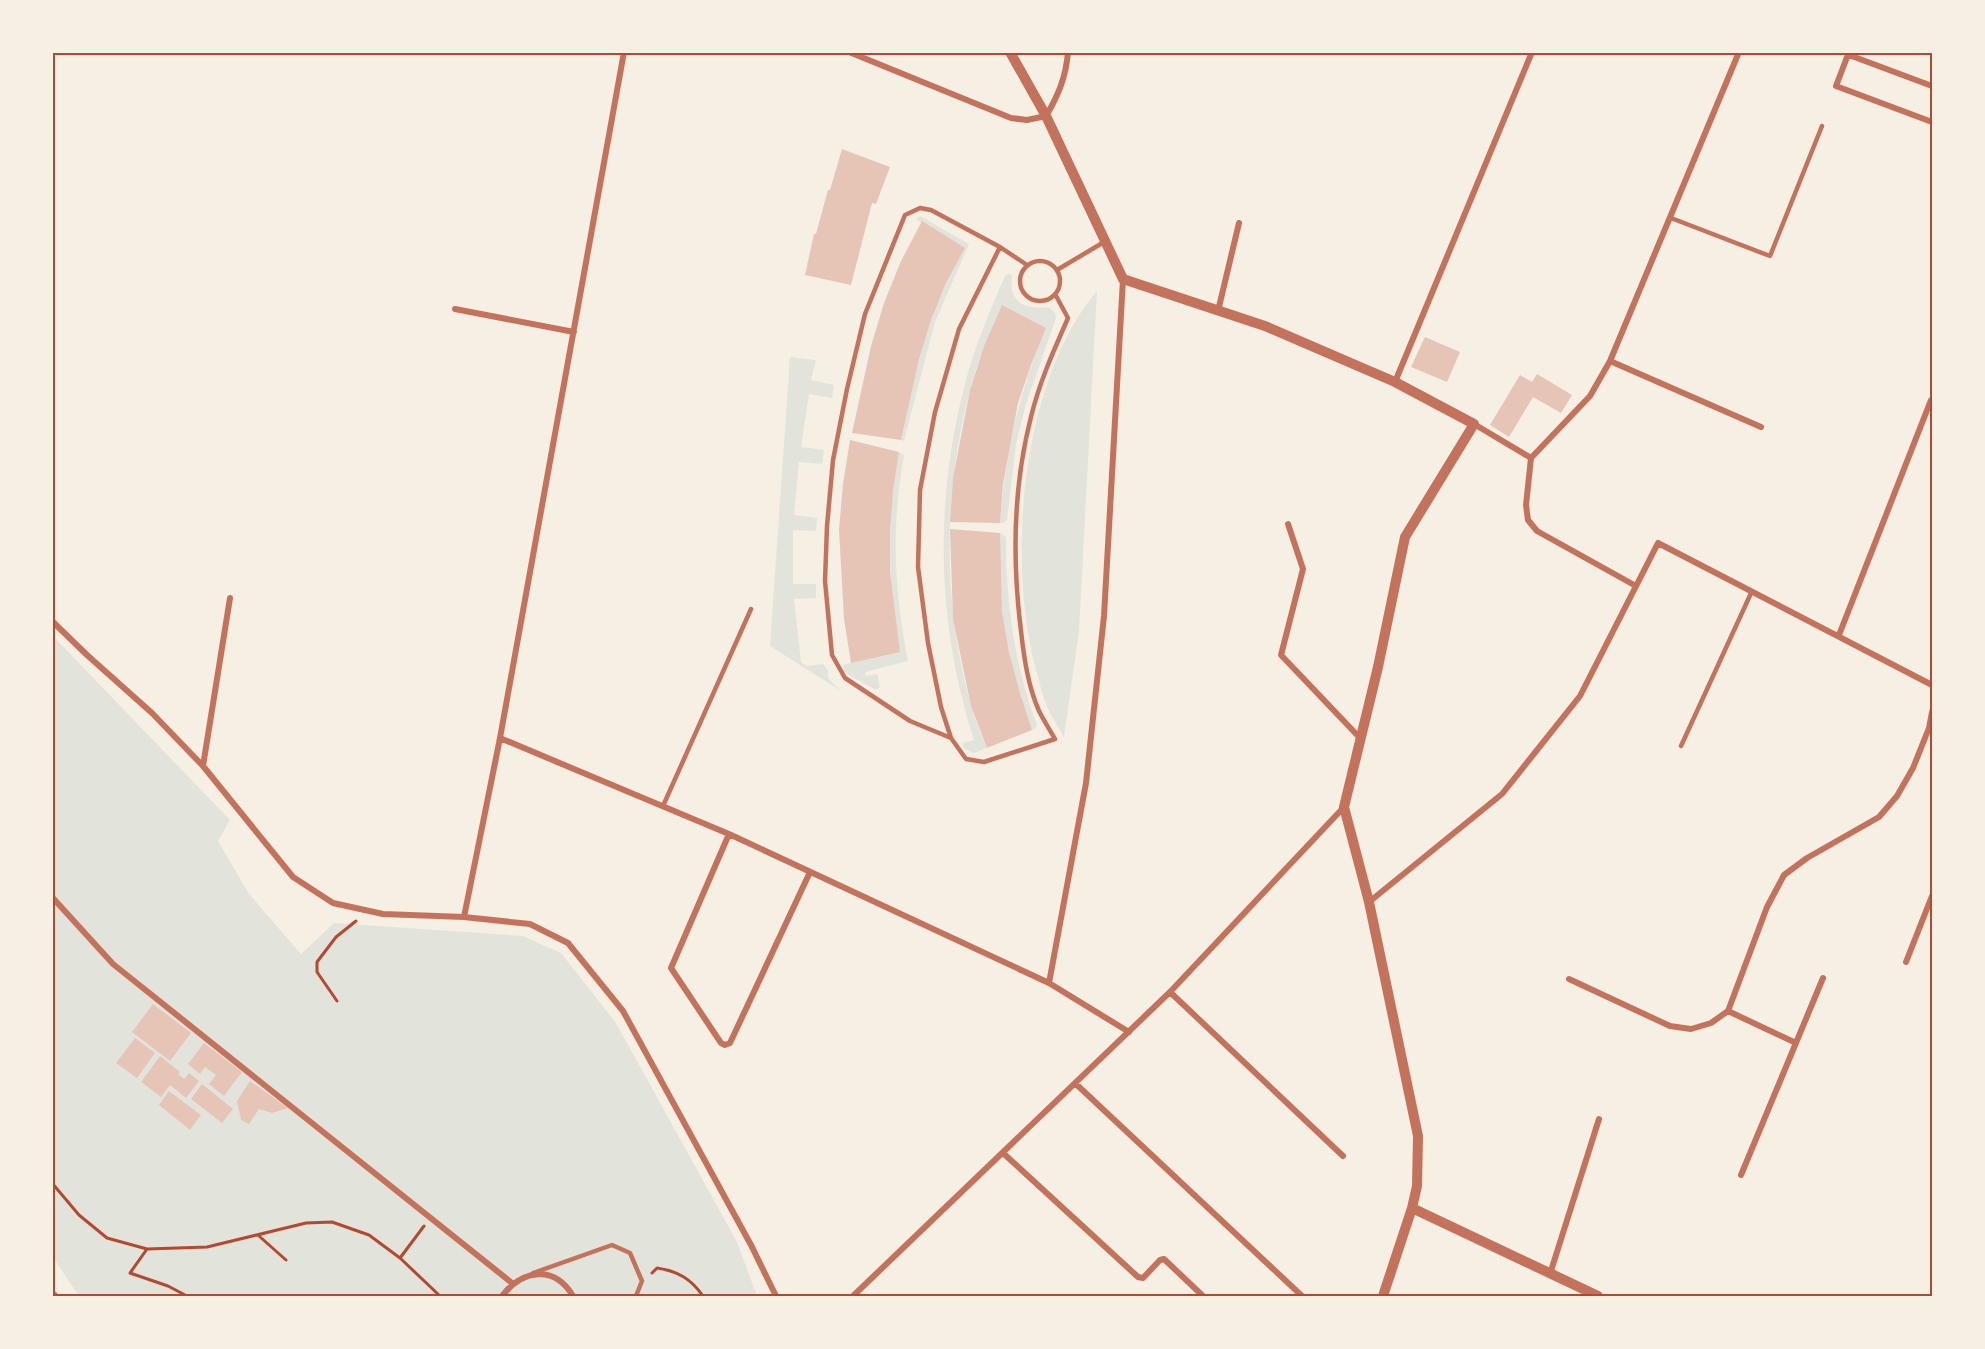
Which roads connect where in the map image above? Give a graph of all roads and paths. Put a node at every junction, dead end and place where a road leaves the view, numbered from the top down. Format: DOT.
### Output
graph roads {
  1 [pos="624,52"];
  2 [pos="849,52"];
  3 [pos="1010,52"];
  4 [pos="1068,52"];
  5 [pos="1532,52"];
  6 [pos="1739,52"];
  7 [pos="1849,53"];
  8 [pos="1932,86"];
  9 [pos="1046,116"];
  10 [pos="1932,122"];
  11 [pos="1822,126"];
  12 [pos="1671,218"];
  13 [pos="1239,223"];
  14 [pos="1104,242"];
  15 [pos="1000,247"];
  16 [pos="1027,265"];
  17 [pos="1057,270"];
  18 [pos="1123,279"];
  19 [pos="1055,294"];
  20 [pos="455,309"];
  21 [pos="1218,311"];
  22 [pos="574,332"];
  23 [pos="1610,361"];
  24 [pos="1395,382"];
  25 [pos="1932,400"];
  26 [pos="1474,424"];
  27 [pos="1761,427"];
  28 [pos="1531,459"];
  29 [pos="1288,524"];
  30 [pos="1636,586"];
  31 [pos="1752,591"];
  32 [pos="230,598"];
  33 [pos="751,609"];
  34 [pos="52,621"];
  35 [pos="1839,635"];
  36 [pos="1932,685"];
  37 [pos="1932,712"];
  38 [pos="500,738"];
  39 [pos="951,738"];
  40 [pos="1360,738"];
  41 [pos="1681,746"];
  42 [pos="203,766"];
  43 [pos="663,806"];
  44 [pos="1344,807"];
  45 [pos="729,834"];
  46 [pos="810,872"];
  47 [pos="1932,896"];
  48 [pos="52,897"];
  49 [pos="1369,902"];
  50 [pos="365,910"];
  51 [pos="464,917"];
  52 [pos="1906,962"];
  53 [pos="1823,978"];
  54 [pos="1569,979"];
  55 [pos="1049,983"];
  56 [pos="1170,992"];
  57 [pos="337,1001"];
  58 [pos="1728,1011"];
  59 [pos="1129,1032"];
  60 [pos="1796,1043"];
  61 [pos="1076,1084"];
  62 [pos="1599,1119"];
  63 [pos="1003,1153"];
  64 [pos="1343,1156"];
  65 [pos="1741,1175"];
  66 [pos="52,1183"];
  67 [pos="1412,1208"];
  68 [pos="430,1219"];
  69 [pos="259,1236"];
  70 [pos="147,1249"];
  71 [pos="400,1258"];
  72 [pos="286,1260"];
  73 [pos="1550,1274"];
  74 [pos="526,1275"];
  75 [pos="642,1281"];
  76 [pos="512,1283"];
  77 [pos="187,1296"];
  78 [pos="440,1296"];
  79 [pos="502,1296"];
  80 [pos="573,1296"];
  81 [pos="636,1296"];
  82 [pos="703,1296"];
  83 [pos="776,1296"];
  84 [pos="853,1296"];
  85 [pos="1203,1296"];
  86 [pos="1302,1296"];
  87 [pos="1383,1296"];
  88 [pos="1598,1296"];
  1 -- 22 [label="street"];
  2 -- 9 [label="street"];
  3 -- 9 [label="street"];
  4 -- 9 [label="street"];
  5 -- 24 [label="street"];
  6 -- 12 [label="street"];
  7 -- 8 [label="street"];
  7 -- 10 [label="street"];
  9 -- 14 [label="street"];
  11 -- 12 [label="lane"];
  12 -- 23 [label="street"];
  13 -- 21 [label="street"];
  14 -- 17 [label="lane"];
  14 -- 18 [label="street"];
  15 -- 16 [label="lane"];
  15 -- 39 [label="lane"];
  15 -- 39 [label="lane"];
  16 -- 17 [label="lane"];
  16 -- 19 [label="lane"];
  17 -- 19 [label="lane"];
  18 -- 21 [label="street"];
  18 -- 55 [label="street"];
  19 -- 39 [label="lane"];
  20 -- 22 [label="street"];
  21 -- 24 [label="street"];
  22 -- 38 [label="street"];
  23 -- 27 [label="street"];
  23 -- 28 [label="street"];
  24 -- 26 [label="street"];
  25 -- 35 [label="street"];
  26 -- 28 [label="street"];
  26 -- 40 [label="street"];
  28 -- 30 [label="street"];
  29 -- 40 [label="street"];
  30 -- 31 [label="street"];
  30 -- 49 [label="street"];
  31 -- 35 [label="street"];
  31 -- 41 [label="lane"];
  32 -- 42 [label="street"];
  33 -- 43 [label="lane"];
  34 -- 42 [label="street"];
  35 -- 36 [label="street"];
  37 -- 58 [label="street"];
  38 -- 43 [label="street"];
  38 -- 51 [label="street"];
  40 -- 44 [label="street"];
  42 -- 50 [label="street"];
  43 -- 45 [label="street"];
  44 -- 49 [label="street"];
  44 -- 56 [label="street"];
  45 -- 46 [label="street"];
  45 -- 46 [label="street"];
  46 -- 55 [label="street"];
  47 -- 52 [label="street"];
  48 -- 68 [label="street"];
  49 -- 67 [label="street"];
  50 -- 51 [label="street"];
  50 -- 57 [label="path"];
  51 -- 83 [label="street"];
  53 -- 60 [label="street"];
  54 -- 58 [label="street"];
  55 -- 59 [label="street"];
  56 -- 59 [label="street"];
  56 -- 64 [label="street"];
  58 -- 60 [label="street"];
  59 -- 61 [label="street"];
  60 -- 65 [label="street"];
  61 -- 63 [label="street"];
  61 -- 86 [label="street"];
  62 -- 73 [label="street"];
  63 -- 84 [label="street"];
  63 -- 85 [label="street"];
  66 -- 70 [label="path"];
  67 -- 73 [label="street"];
  67 -- 87 [label="street"];
  68 -- 71 [label="path"];
  68 -- 76 [label="street"];
  69 -- 70 [label="path"];
  69 -- 71 [label="path"];
  69 -- 72 [label="path"];
  70 -- 77 [label="path"];
  71 -- 78 [label="path"];
  73 -- 88 [label="street"];
  74 -- 75 [label="lane"];
  74 -- 76 [label="street"];
  74 -- 80 [label="street"];
  75 -- 81 [label="lane"];
  75 -- 82 [label="path"];
  76 -- 79 [label="street"];
}
